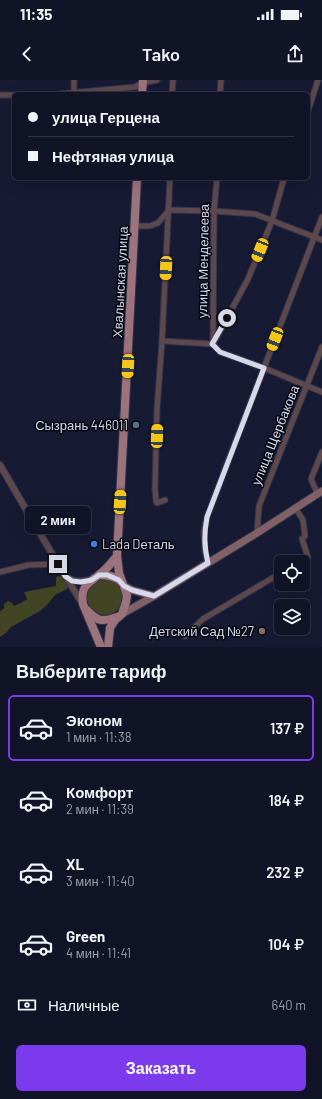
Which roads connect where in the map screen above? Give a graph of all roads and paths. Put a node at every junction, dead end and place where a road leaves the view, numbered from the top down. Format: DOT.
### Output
graph roads {
  1 [pos="74,80"];
  2 [pos="157,80"];
  3 [pos="173,80"];
  4 [pos="221,80"];
  5 [pos="318,81"];
  6 [pos="142,82"];
  7 [pos="74,92"];
  8 [pos="84,92"];
  9 [pos="172,92"];
  10 [pos="220,92"];
  11 [pos="0,95"];
  12 [pos="12,95"];
  13 [pos="310,105"];
  14 [pos="137,180"];
  15 [pos="170,180"];
  16 [pos="217,180"];
  17 [pos="283,180"];
  18 [pos="169,210"];
  19 [pos="214,211"];
  20 [pos="322,217"];
  21 [pos="272,221"];
  22 [pos="135,226"];
  23 [pos="314,237"];
  24 [pos="322,240"];
  25 [pos="162,341"];
  26 [pos="212,344"];
  27 [pos="322,347"];
  28 [pos="264,368"];
  29 [pos="307,386"];
  30 [pos="322,392"];
  31 [pos="322,452"];
  32 [pos="0,465"];
  33 [pos="320,493"];
  34 [pos="165,500"];
  35 [pos="296,509"];
  36 [pos="257,533"];
  37 [pos="307,555"];
  38 [pos="117,556"];
  39 [pos="208,563"];
  40 [pos="58,564"];
  41 [pos="0,572"];
  42 [pos="99,575"];
  43 [pos="65,576"];
  44 [pos="274,577"];
  45 [pos="92,580"];
  46 [pos="123,585"];
  47 [pos="154,596"];
  48 [pos="84,606"];
  49 [pos="121,615"];
  50 [pos="185,636"];
  51 [pos="101,647"];
  52 [pos="108,647"];
  1 -- 7 [label="street"];
  2 -- 6 [label="street"];
  3 -- 9 [label="street"];
  4 -- 10 [label="street"];
  5 -- 13 [label="street"];
  6 -- 8 [label="street"];
  11 -- 12 [label="street"];
  14 -- 22 [label="main road, Хвалынская улица"];
  15 -- 18 [label="street"];
  16 -- 19 [label="street, улица Менделеева"];
  17 -- 21 [label="street"];
  18 -- 19 [label="street"];
  18 -- 22 [label="street"];
  18 -- 25 [label="street"];
  19 -- 21 [label="street"];
  19 -- 26 [label="street, улица Менделеева"];
  20 -- 23 [label="street"];
  21 -- 23 [label="street"];
  21 -- 26 [label="street"];
  22 -- 38 [label="main road, Хвалынская улица"];
  23 -- 24 [label="street"];
  23 -- 28 [label="street"];
  25 -- 26 [label="street"];
  25 -- 34 [label="street"];
  26 -- 28 [label="street"];
  27 -- 29 [label="street, улица Щербакова"];
  28 -- 29 [label="street"];
  28 -- 39 [label="street"];
  29 -- 30 [label="street"];
  29 -- 36 [label="street, улица Щербакова"];
  31 -- 33 [label="street"];
  32 -- 40 [label="street"];
  33 -- 35 [label="main road"];
  35 -- 36 [label="main road"];
  35 -- 37 [label="street"];
  36 -- 39 [label="main road"];
  38 -- 42 [label="main road"];
  38 -- 46 [label="main road, Хвалынская улица"];
  39 -- 47 [label="main road"];
  40 -- 41 [label="street"];
  40 -- 43 [label="street"];
  42 -- 45 [label="main road"];
  42 -- 46 [label="main road"];
  43 -- 45 [label="street"];
  43 -- 48 [label="street"];
  44 -- 50 [label="street"];
  45 -- 48 [label="main road"];
  46 -- 47 [label="main road"];
  46 -- 49 [label="main road"];
  47 -- 49 [label="main road"];
  48 -- 49 [label="main road"];
  48 -- 51 [label="main road"];
  49 -- 52 [label="main road"];
}
